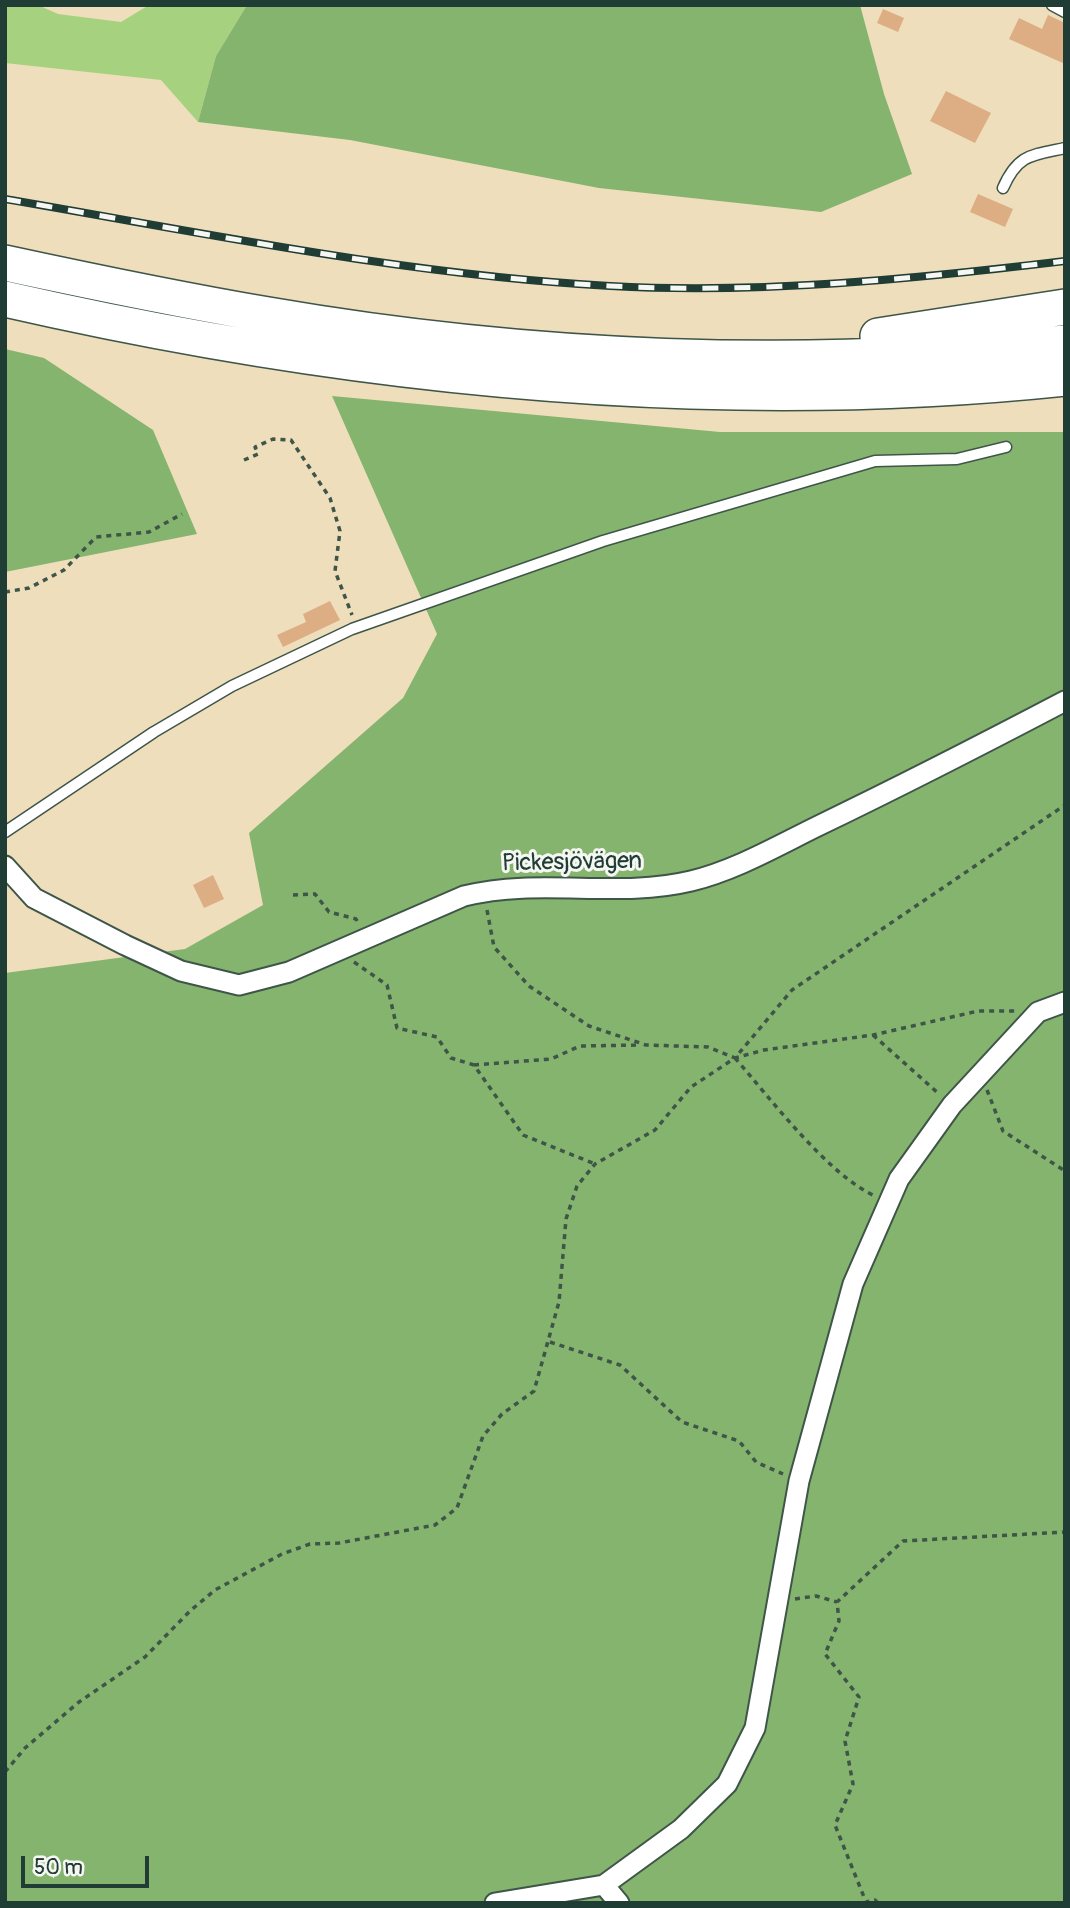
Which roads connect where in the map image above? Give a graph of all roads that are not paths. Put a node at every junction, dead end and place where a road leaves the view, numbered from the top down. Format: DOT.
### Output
graph roads {
  1 [pos="1052,5"];
  2 [pos="1065,12"];
  3 [pos="1065,148"];
  4 [pos="1003,188"];
  5 [pos="5,263"];
  6 [pos="5,299"];
  7 [pos="1065,307"];
  8 [pos="1065,343"];
  9 [pos="609,352"];
  10 [pos="1065,379"];
  11 [pos="1006,447"];
  12 [pos="1065,701"];
  13 [pos="5,832"];
  14 [pos="5,866"];
  15 [pos="1065,1002"];
  16 [pos="604,1885"];
  17 [pos="495,1903"];
  18 [pos="619,1903"];
  1 -- 2 [label="lane"];
  3 -- 4 [label="lane"];
  5 -- 9 [label="highway"];
  6 -- 10 [label="highway"];
  7 -- 9 [label="highway"];
  8 -- 9 [label="highway"];
  11 -- 13 [label="lane"];
  12 -- 14 [label="street, Pickesjövägen"];
  15 -- 16 [label="street"];
  16 -- 17 [label="street"];
  16 -- 18 [label="street"];
}
